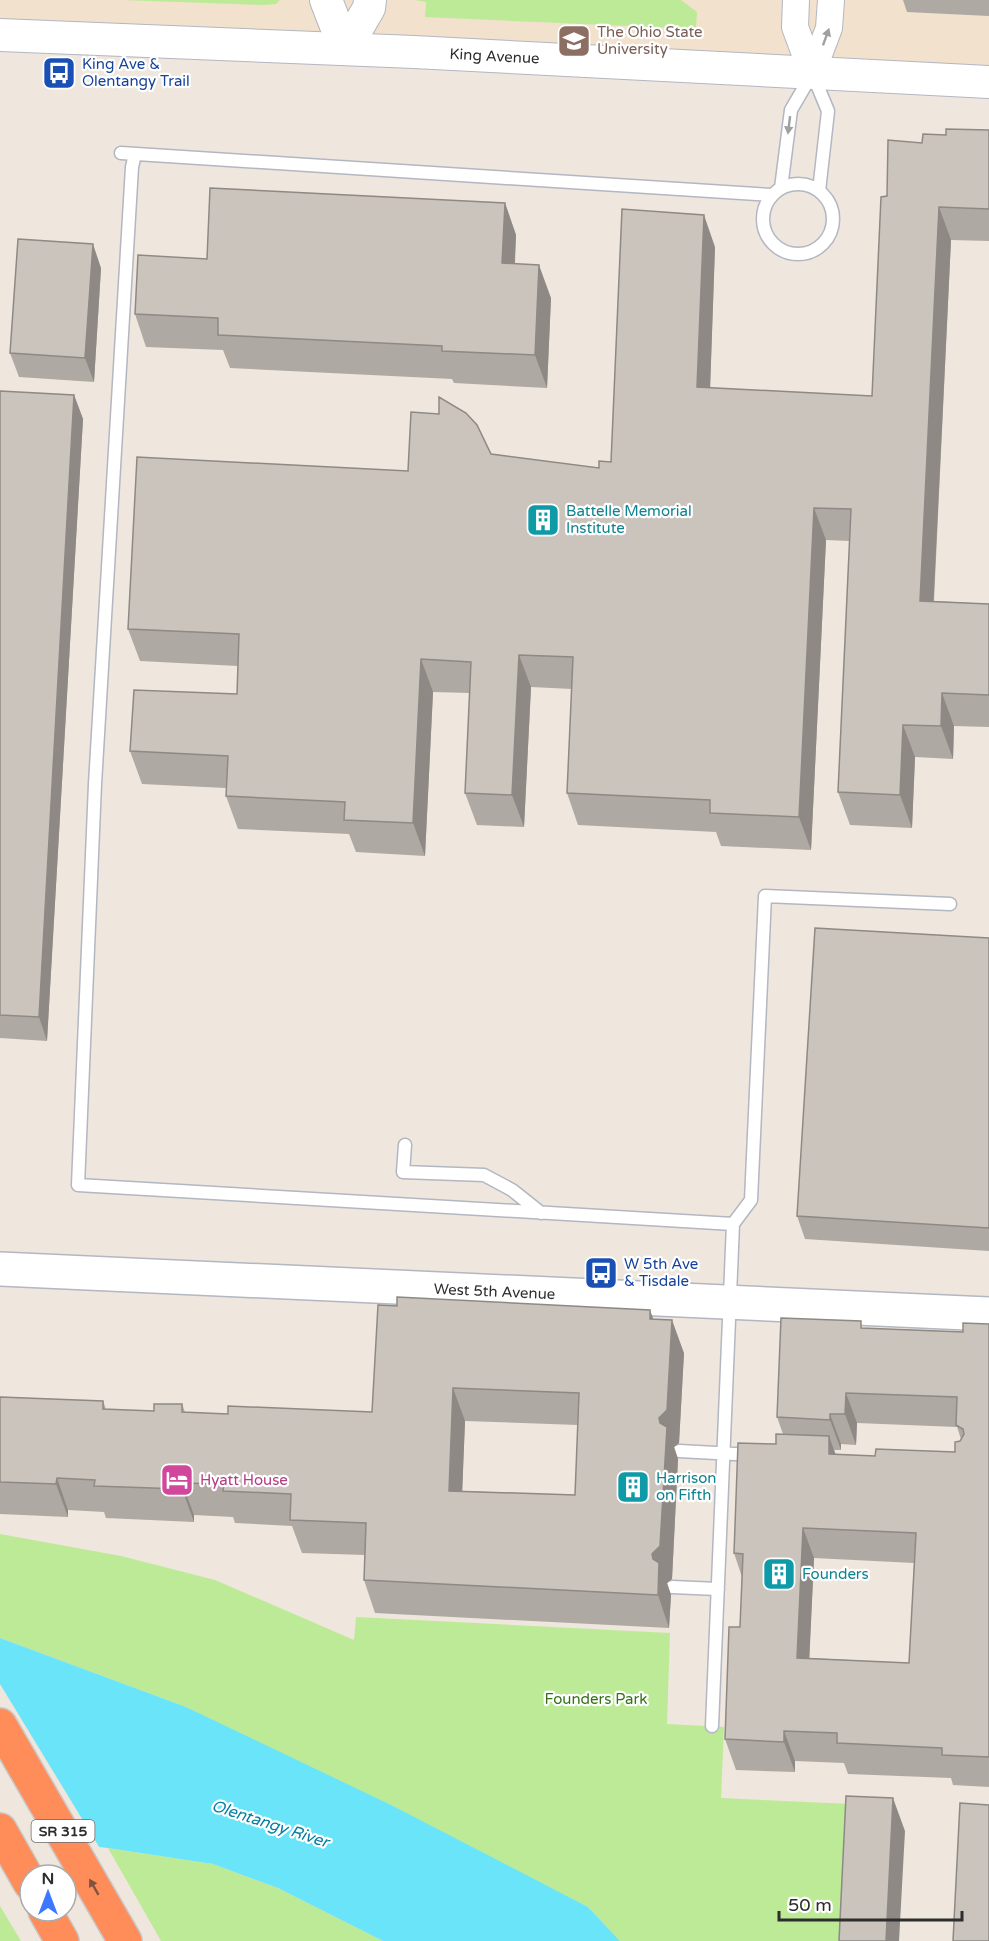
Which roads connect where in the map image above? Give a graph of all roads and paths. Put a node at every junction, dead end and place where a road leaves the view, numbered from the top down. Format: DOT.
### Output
graph roads {
  1 [pos="326,0"];
  2 [pos="369,0"];
  3 [pos="796,0"];
  4 [pos="831,0"];
  5 [pos="0,35"];
  6 [pos="345,49"];
  7 [pos="812,73"];
  8 [pos="989,82"];
  9 [pos="121,153"];
  10 [pos="135,154"];
  11 [pos="819,190"];
  12 [pos="776,192"];
  13 [pos="950,904"];
  14 [pos="405,1145"];
  15 [pos="541,1213"];
  16 [pos="733,1224"];
  17 [pos="0,1269"];
  18 [pos="730,1301"];
  19 [pos="989,1314"];
  20 [pos="679,1452"];
  21 [pos="724,1454"];
  22 [pos="770,1456"];
  23 [pos="672,1587"];
  24 [pos="718,1588"];
  25 [pos="0,1725"];
  26 [pos="712,1726"];
  27 [pos="0,1830"];
  28 [pos="18,1863"];
  29 [pos="124,1939"];
  1 -- 6 [label="street"];
  2 -- 6 [label="street"];
  3 -- 7 [label="street"];
  7 -- 4 [label="street, one-way"];
  5 -- 6 [label="street, King Avenue"];
  6 -- 7 [label="street, King Avenue"];
  7 -- 8 [label="street, King Avenue"];
  7 -- 11 [label="lane"];
  7 -- 12 [label="lane, one-way"];
  9 -- 10 [label="lane"];
  10 -- 12 [label="lane"];
  10 -- 15 [label="lane"];
  11 -- 12 [label="lane"];
  11 -- 12 [label="lane"];
  13 -- 16 [label="lane"];
  14 -- 15 [label="lane"];
  15 -- 16 [label="lane"];
  16 -- 18 [label="lane"];
  17 -- 18 [label="main road, West 5th Avenue"];
  18 -- 19 [label="main road, West 5th Avenue"];
  18 -- 21 [label="lane"];
  20 -- 21 [label="lane"];
  21 -- 22 [label="lane"];
  21 -- 24 [label="lane"];
  23 -- 24 [label="lane"];
  24 -- 26 [label="lane"];
  29 -- 25 [label="highway, SR 315, one-way"];
  27 -- 28 [label="highway, SR 315"];
}
